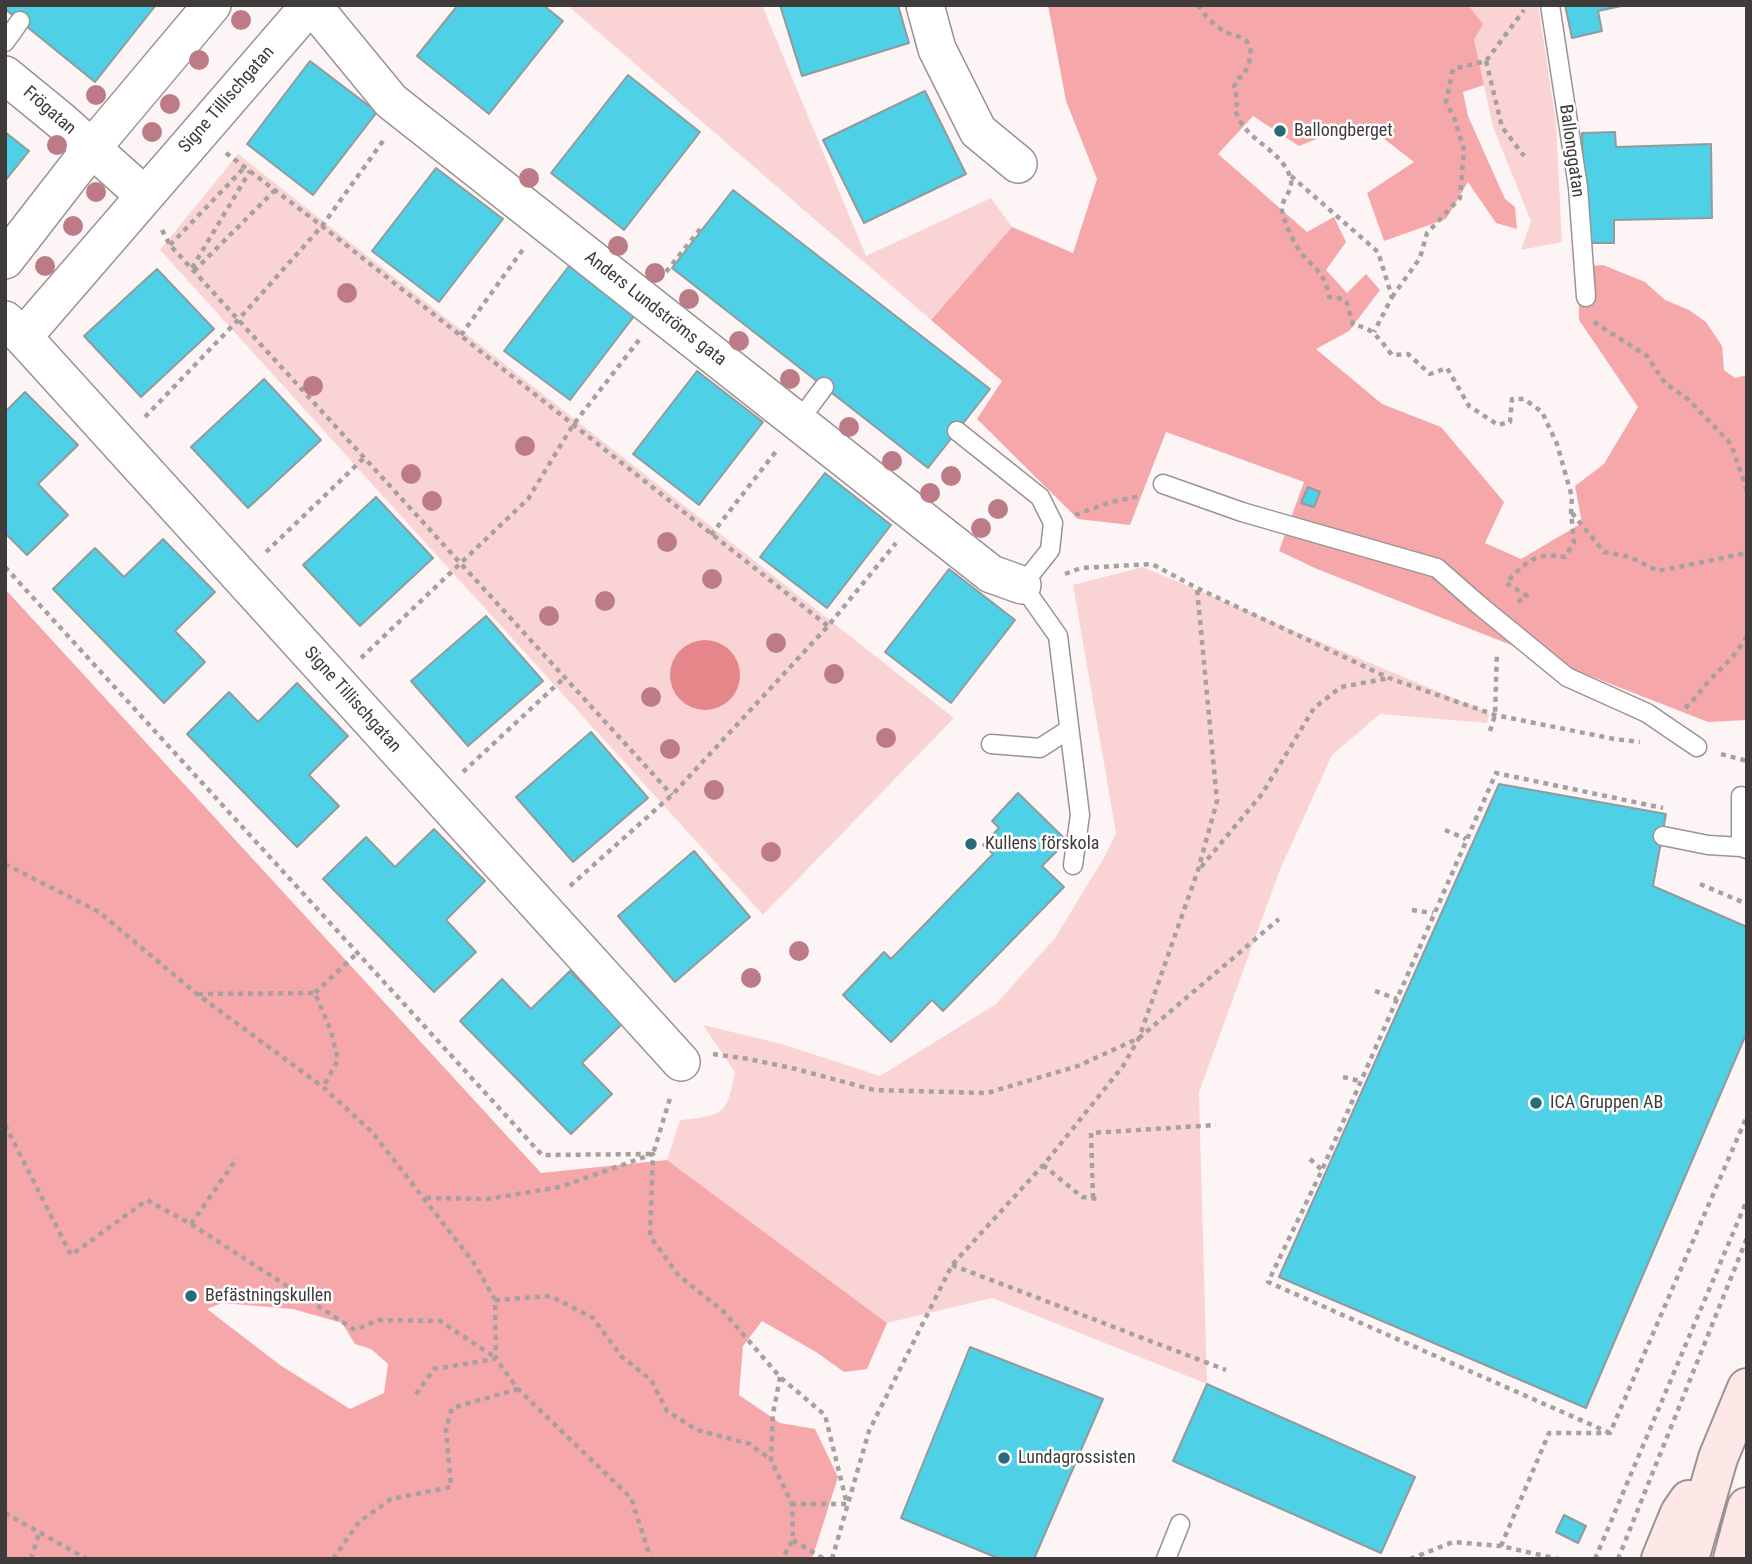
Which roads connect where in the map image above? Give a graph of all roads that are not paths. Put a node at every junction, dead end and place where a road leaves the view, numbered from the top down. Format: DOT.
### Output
graph roads {
  1 [pos="212,5"];
  2 [pos="311,5"];
  3 [pos="925,5"];
  4 [pos="1550,5"];
  5 [pos="20,21"];
  6 [pos="5,42"];
  7 [pos="5,75"];
  8 [pos="91,149"];
  9 [pos="1018,164"];
  10 [pos="144,195"];
  11 [pos="5,260"];
  12 [pos="1586,297"];
  13 [pos="12,331"];
  14 [pos="824,387"];
  15 [pos="957,431"];
  16 [pos="790,433"];
  17 [pos="1163,484"];
  18 [pos="1022,585"];
  19 [pos="1068,730"];
  20 [pos="991,744"];
  21 [pos="1696,747"];
  22 [pos="1741,796"];
  23 [pos="1663,836"];
  24 [pos="1744,848"];
  25 [pos="1073,864"];
  26 [pos="681,1062"];
  27 [pos="1747,1388"];
  28 [pos="1747,1507"];
  29 [pos="1180,1524"];
  30 [pos="1734,1554"];
  31 [pos="1667,1557"];
  32 [pos="1166,1559"];
  1 -- 8 [label="street"];
  2 -- 10 [label="street, Signe Tillischgatan"];
  2 -- 16 [label="street, Anders Lundströms gata"];
  3 -- 9 [label="street"];
  4 -- 12 [label="lane, Ballonggatan"];
  5 -- 6 [label="lane"];
  7 -- 8 [label="street, Frögatan"];
  8 -- 10 [label="street"];
  8 -- 11 [label="street"];
  10 -- 13 [label="street, Signe Tillischgatan"];
  13 -- 26 [label="street, Signe Tillischgatan"];
  14 -- 16 [label="lane"];
  15 -- 18 [label="lane"];
  16 -- 18 [label="street, Anders Lundströms gata"];
  17 -- 21 [label="lane"];
  18 -- 19 [label="lane"];
  19 -- 20 [label="lane"];
  19 -- 25 [label="lane"];
  22 -- 24 [label="lane"];
  23 -- 24 [label="lane"];
  27 -- 31 [label="street"];
  28 -- 30 [label="street"];
  29 -- 32 [label="lane"];
}
